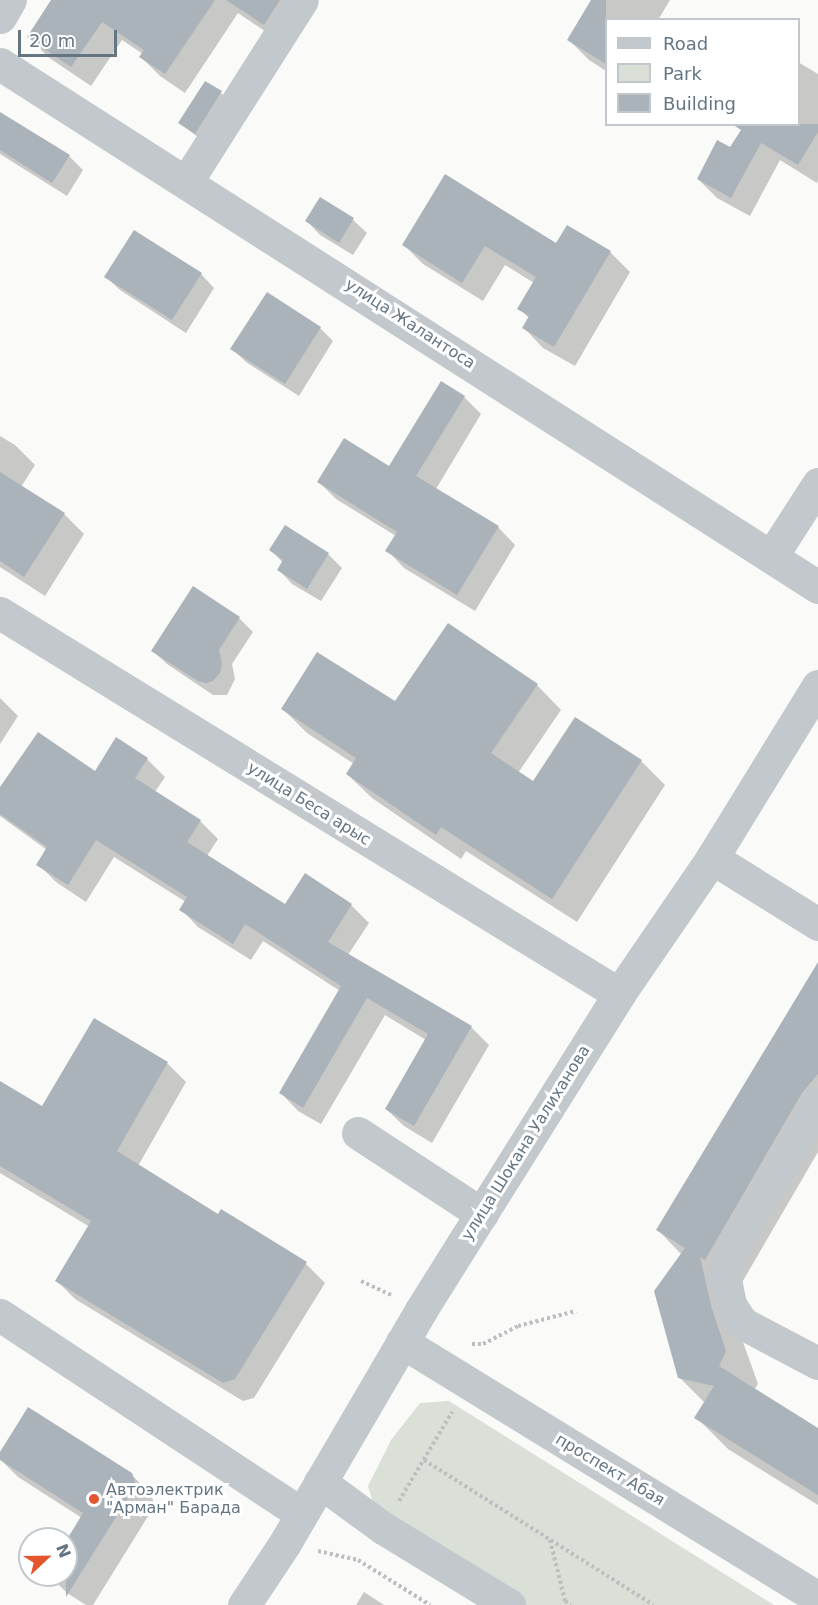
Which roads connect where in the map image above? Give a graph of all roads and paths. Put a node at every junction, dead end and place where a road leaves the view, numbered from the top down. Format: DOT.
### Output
graph roads {
  1 [pos="10,0"];
  2 [pos="302,0"];
  3 [pos="0,17"];
  4 [pos="0,64"];
  5 [pos="187,181"];
  6 [pos="818,484"];
  7 [pos="771,557"];
  8 [pos="818,587"];
  9 [pos="0,613"];
  10 [pos="818,686"];
  11 [pos="712,858"];
  12 [pos="818,924"];
  13 [pos="619,994"];
  14 [pos="818,1103"];
  15 [pos="358,1132"];
  16 [pos="482,1214"];
  17 [pos="576,1311"];
  18 [pos="0,1315"];
  19 [pos="402,1342"];
  20 [pos="483,1344"];
  21 [pos="818,1364"];
  22 [pos="468,1384"];
  23 [pos="424,1460"];
  24 [pos="320,1482"];
  25 [pos="300,1513"];
  26 [pos="383,1527"];
  27 [pos="550,1540"];
  28 [pos="285,1544"];
  29 [pos="818,1598"];
  30 [pos="244,1605"];
  31 [pos="430,1605"];
  32 [pos="509,1605"];
  33 [pos="571,1605"];
  34 [pos="653,1605"];
  1 -- 3 [label="street"];
  2 -- 5 [label="street"];
  4 -- 5 [label="street, улица Жалантоса"];
  5 -- 7 [label="street, улица Жалантоса"];
  6 -- 7 [label="street"];
  7 -- 8 [label="street, улица Жалантоса"];
  9 -- 13 [label="street, улица Беса арыс"];
  10 -- 11 [label="street, улица Шокана Уалиханова"];
  11 -- 12 [label="street"];
  11 -- 13 [label="street, улица Шокана Уалиханова"];
  13 -- 16 [label="street, улица Шокана Уалиханова"];
  14 -- 21 [label="street"];
  15 -- 16 [label="street"];
  16 -- 19 [label="street, улица Шокана Уалиханова"];
  17 -- 20 [label="path"];
  18 -- 25 [label="street"];
  19 -- 22 [label="street, проспект Абая"];
  19 -- 24 [label="street, улица Шокана Уалиханова"];
  22 -- 23 [label="path"];
  22 -- 29 [label="street, проспект Абая"];
  23 -- 26 [label="path"];
  23 -- 27 [label="path"];
  24 -- 25 [label="street, улица Шокана Уалиханова"];
  24 -- 26 [label="street"];
  25 -- 28 [label="street, улица Шокана Уалиханова"];
  26 -- 32 [label="street"];
  27 -- 33 [label="path"];
  27 -- 34 [label="path"];
  28 -- 30 [label="street, улица Шокана Уалиханова"];
  28 -- 31 [label="path"];
}
